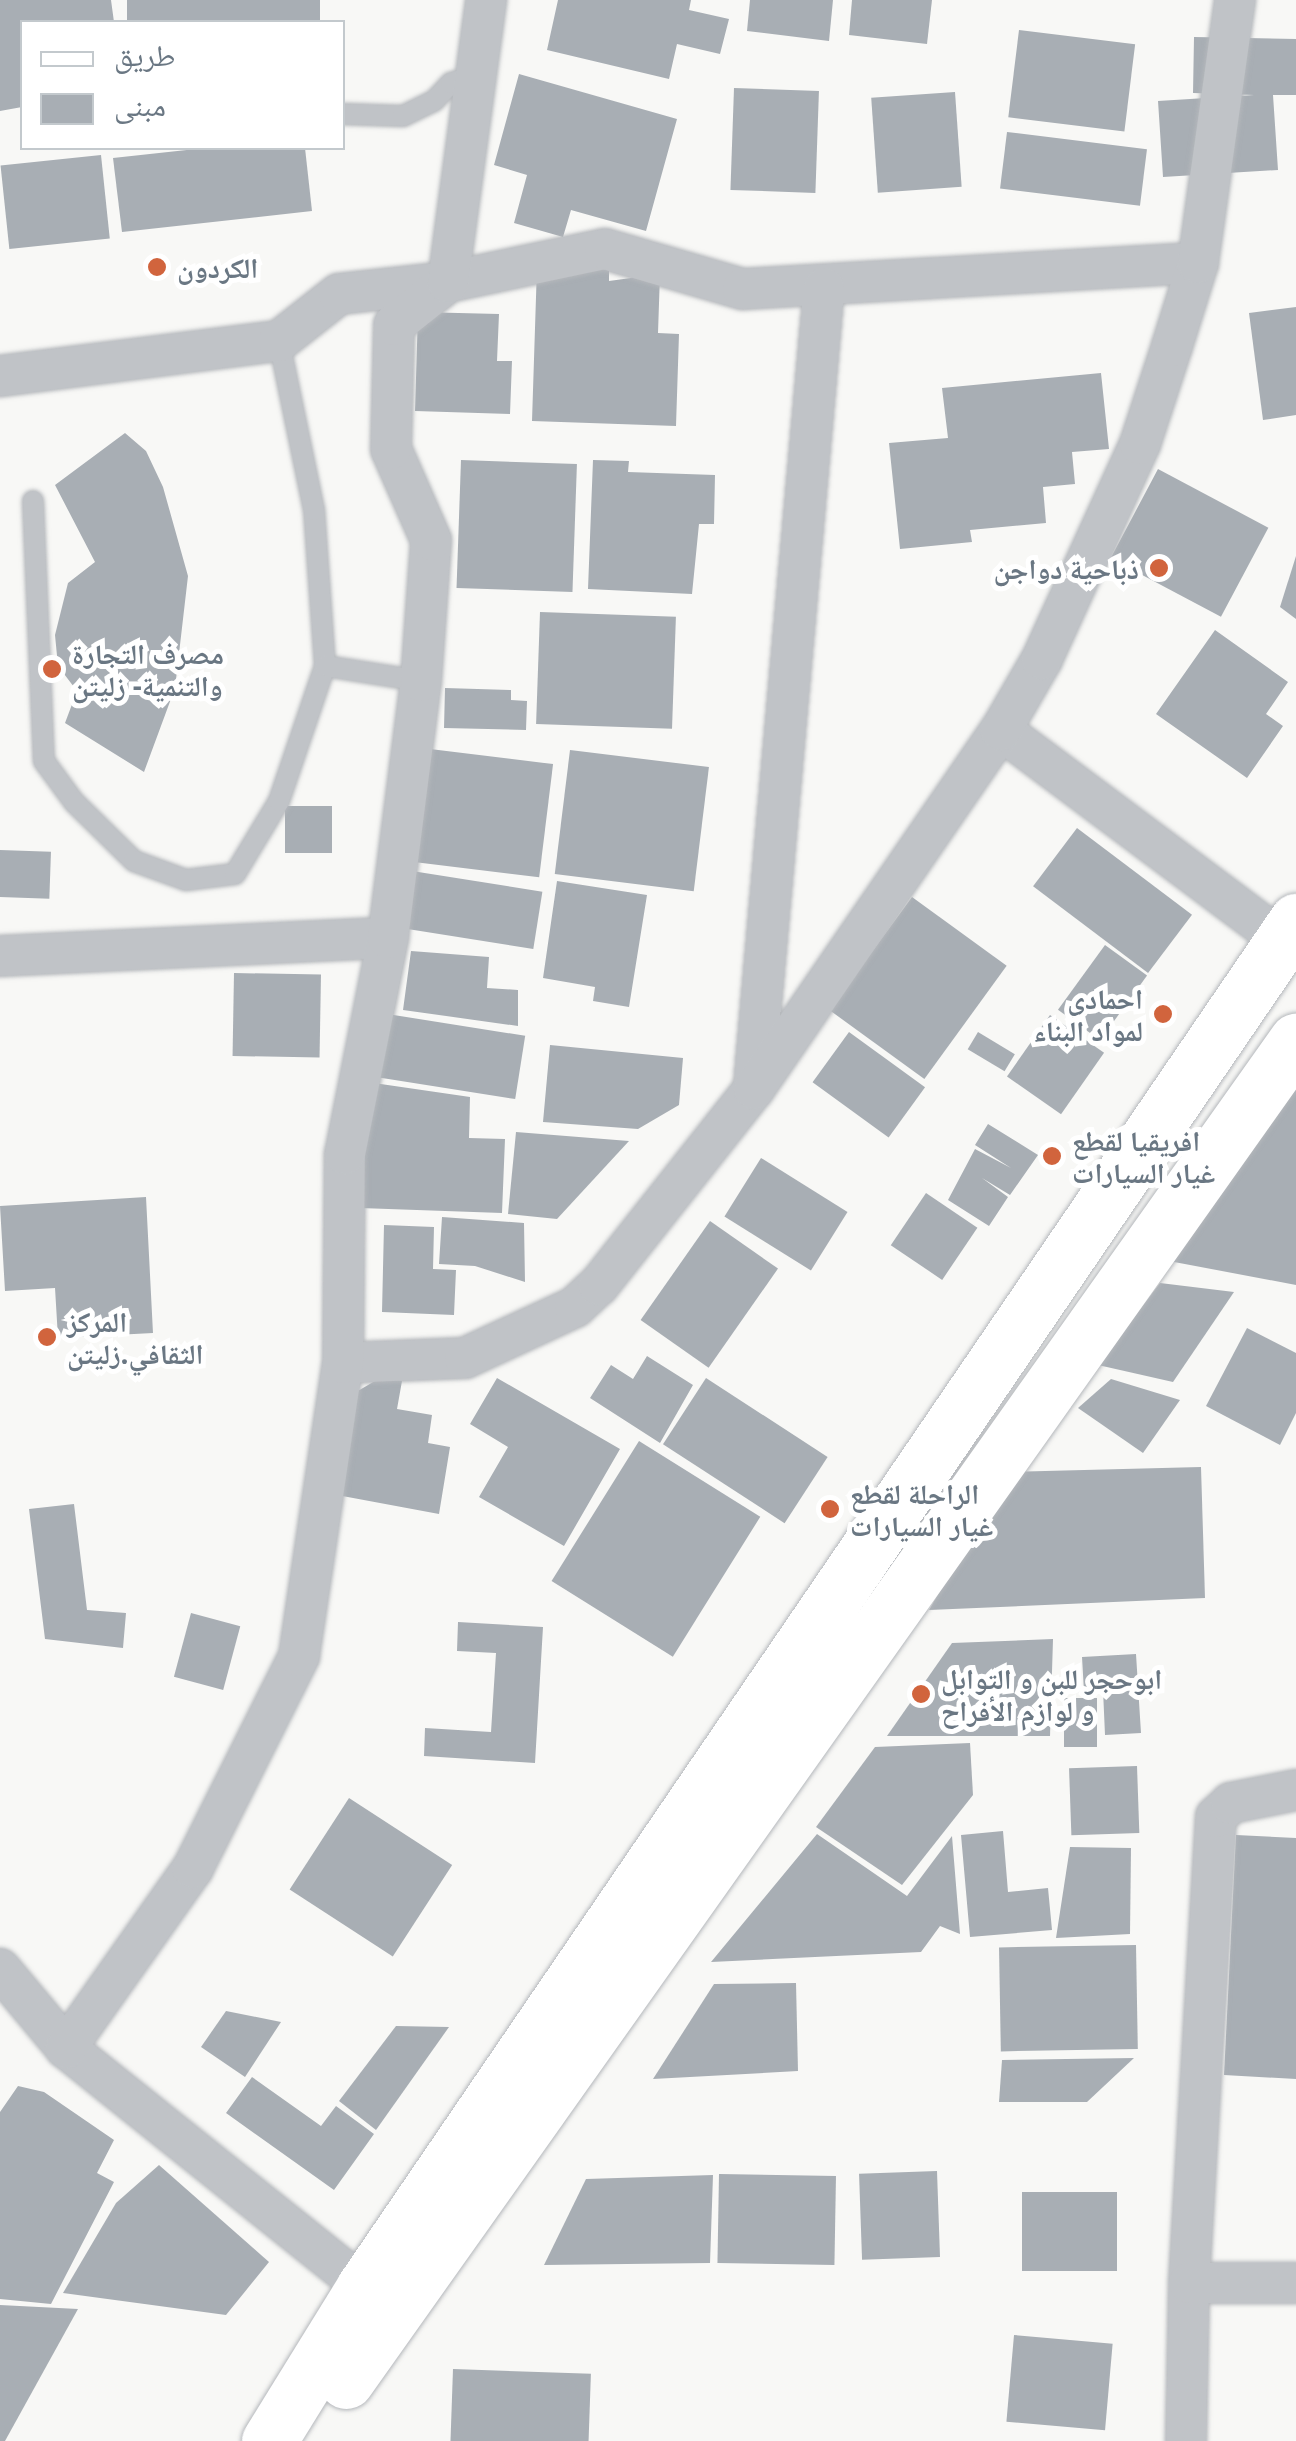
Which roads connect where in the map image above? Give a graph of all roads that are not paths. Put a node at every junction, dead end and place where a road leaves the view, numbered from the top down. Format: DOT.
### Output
graph roads {
  1 [pos="486,0"];
  2 [pos="1235,0"];
  3 [pos="477,75"];
  4 [pos="345,114"];
  5 [pos="1198,263"];
  6 [pos="448,282"];
  7 [pos="824,288"];
  8 [pos="279,341"];
  9 [pos="0,376"];
  10 [pos="33,501"];
  11 [pos="325,666"];
  12 [pos="421,681"];
  13 [pos="1000,730"];
  14 [pos="1289,931"];
  15 [pos="388,938"];
  16 [pos="0,956"];
  17 [pos="1296,1041"];
  18 [pos="754,1090"];
  19 [pos="343,1363"];
  20 [pos="1296,1790"];
  21 [pos="0,1969"];
  22 [pos="66,2048"];
  23 [pos="1189,2282"];
  24 [pos="1296,2283"];
  25 [pos="364,2287"];
  26 [pos="269,2441"];
  27 [pos="304,2441"];
  28 [pos="1186,2441"];
  1 -- 3 [label="street"];
  2 -- 5 [label="street"];
  3 -- 4 [label="lane"];
  3 -- 6 [label="street"];
  5 -- 7 [label="street"];
  5 -- 13 [label="street"];
  6 -- 7 [label="street"];
  6 -- 8 [label="street"];
  6 -- 12 [label="street"];
  7 -- 18 [label="street"];
  8 -- 9 [label="street"];
  8 -- 11 [label="lane"];
  10 -- 11 [label="lane"];
  11 -- 12 [label="lane"];
  12 -- 15 [label="street"];
  13 -- 14 [label="street"];
  13 -- 18 [label="street"];
  14 -- 25 [label="main road"];
  15 -- 16 [label="street"];
  15 -- 19 [label="street"];
  17 -- 27 [label="main road"];
  18 -- 19 [label="street"];
  19 -- 22 [label="street"];
  20 -- 23 [label="street"];
  21 -- 22 [label="street"];
  22 -- 25 [label="street"];
  23 -- 24 [label="street"];
  23 -- 28 [label="street"];
  25 -- 26 [label="main road"];
}
